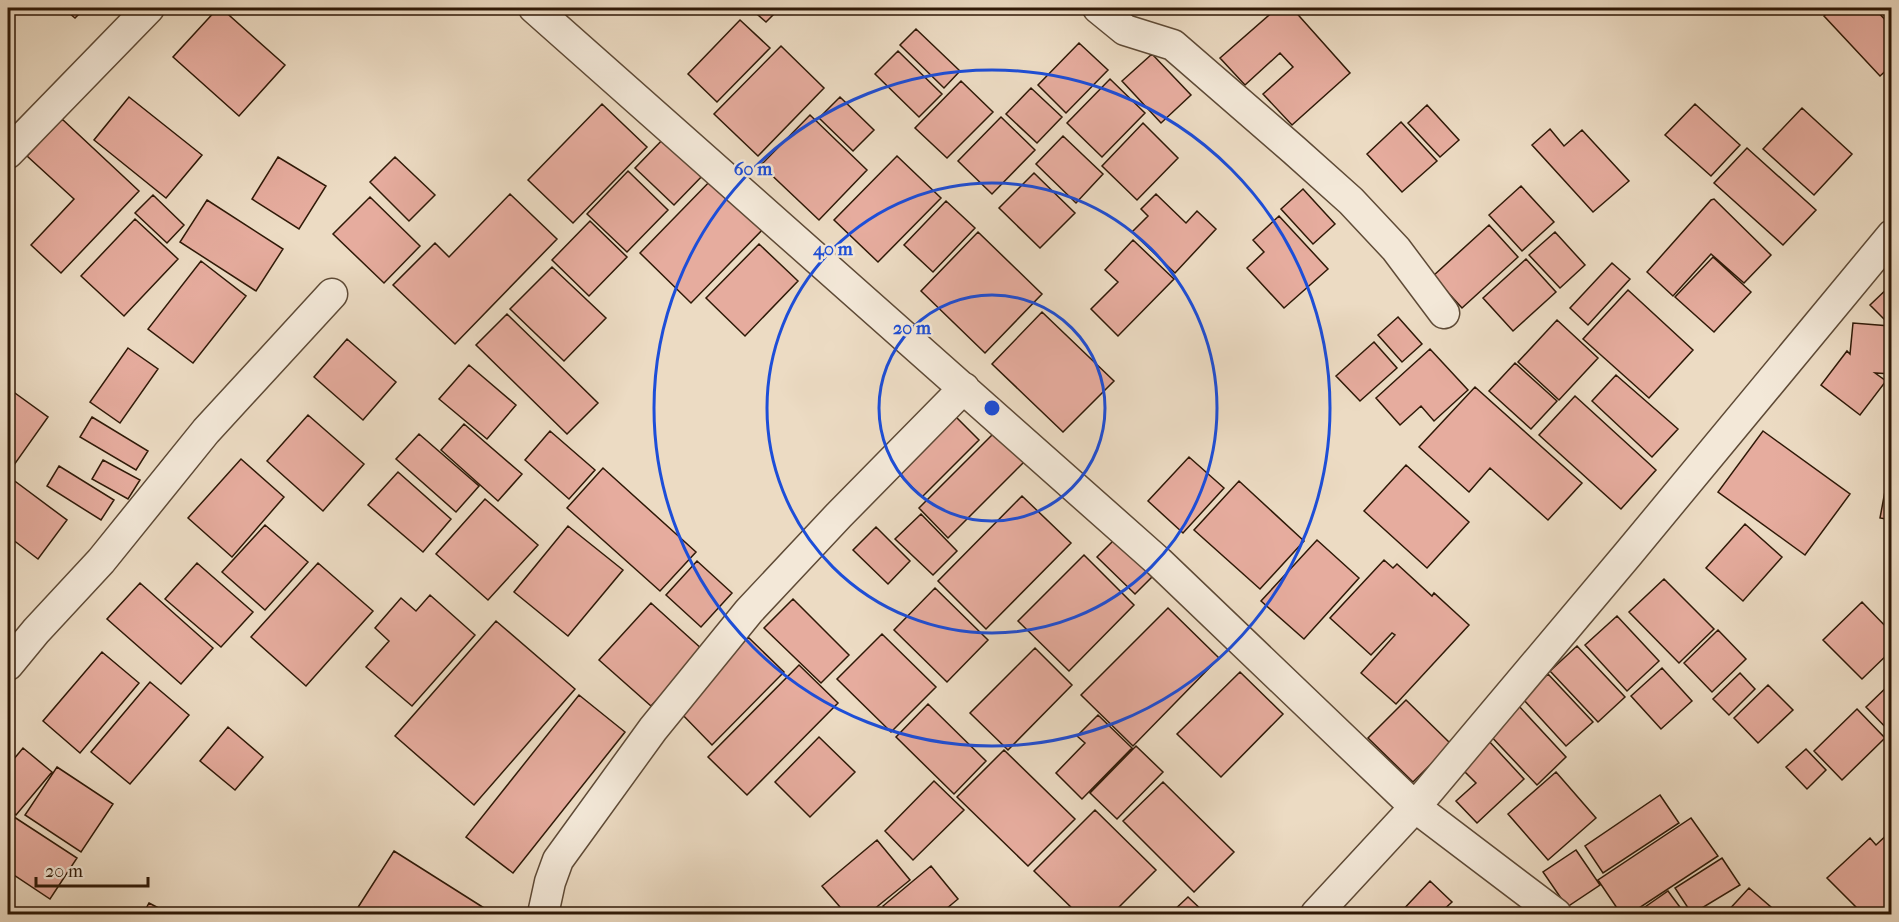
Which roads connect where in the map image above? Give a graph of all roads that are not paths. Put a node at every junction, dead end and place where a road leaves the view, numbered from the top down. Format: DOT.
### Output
graph roads {
  1 [pos="149,8"];
  2 [pos="534,8"];
  3 [pos="1098,8"];
  4 [pos="8,153"];
  5 [pos="1892,235"];
  6 [pos="332,294"];
  7 [pos="1444,313"];
  8 [pos="964,388"];
  9 [pos="8,665"];
  10 [pos="1415,807"];
  11 [pos="543,915"];
  12 [pos="1316,915"];
  13 [pos="1556,915"];
  1 -- 4 [label="street"];
  2 -- 8 [label="street"];
  3 -- 7 [label="street"];
  5 -- 10 [label="street"];
  6 -- 9 [label="street"];
  8 -- 10 [label="street"];
  8 -- 11 [label="street"];
  10 -- 12 [label="street"];
  10 -- 13 [label="street"];
}
